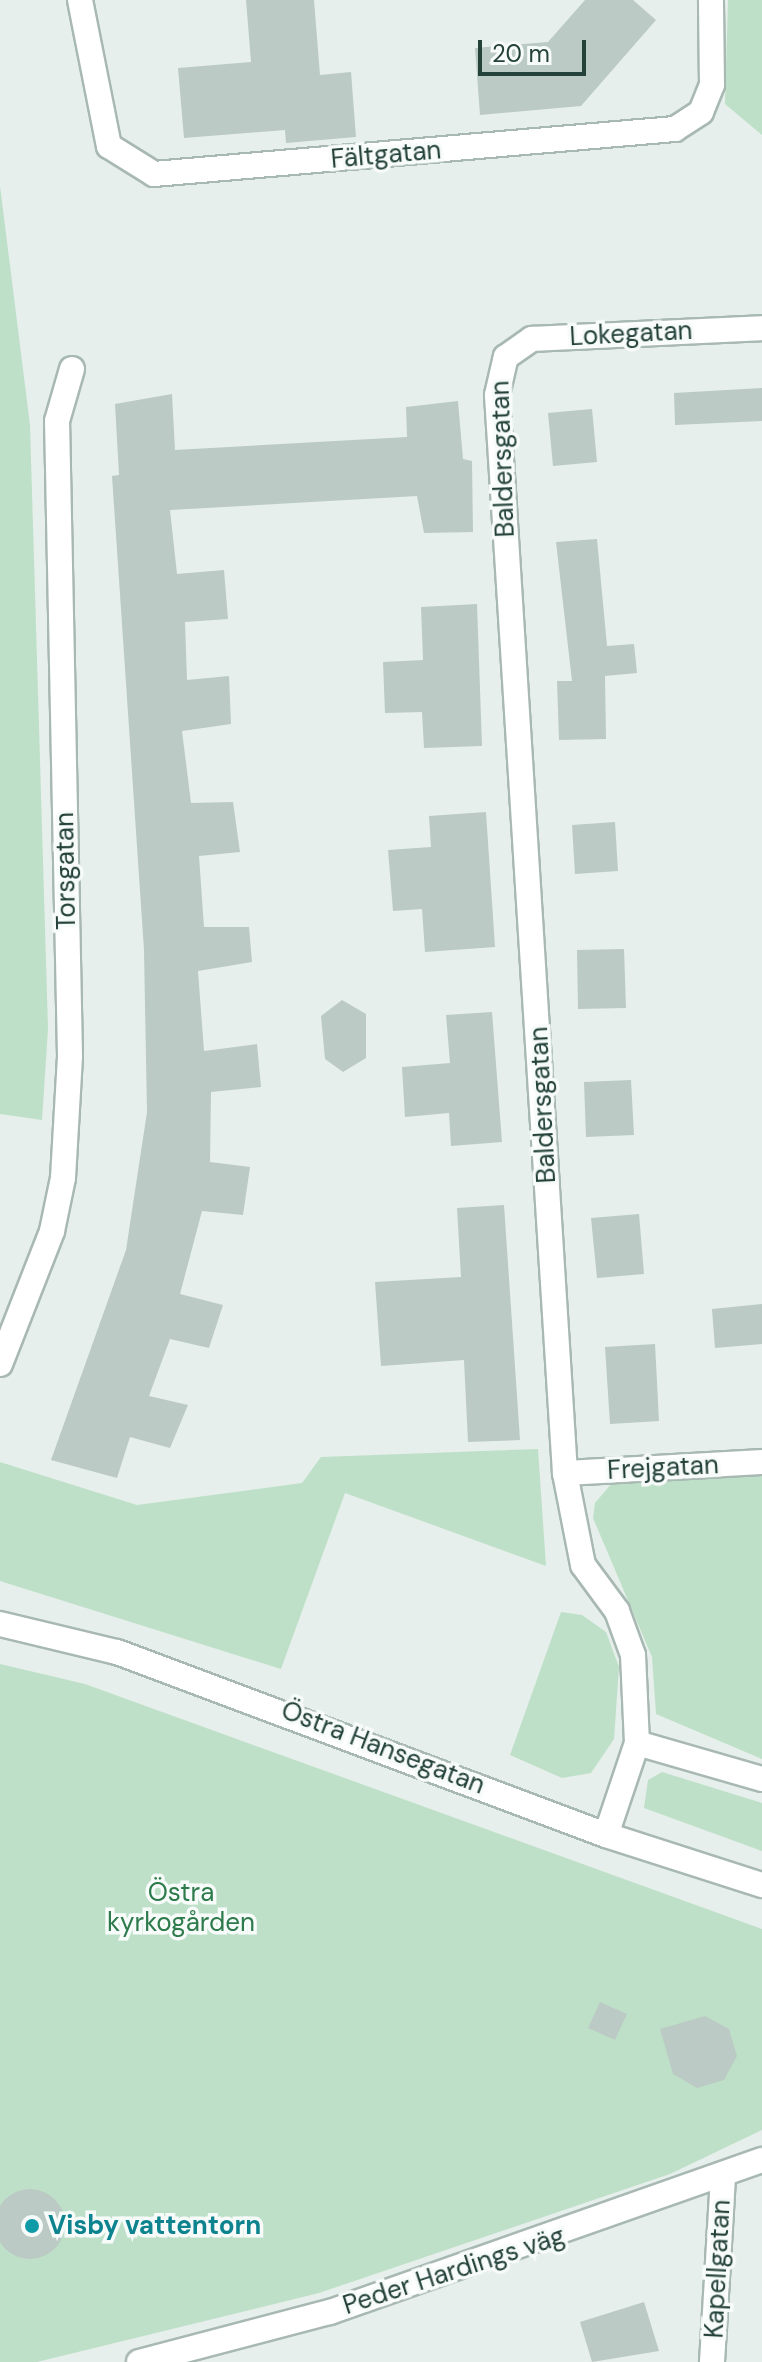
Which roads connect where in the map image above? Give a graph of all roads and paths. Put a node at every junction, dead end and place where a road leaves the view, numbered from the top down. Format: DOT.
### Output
graph roads {
  1 [pos="80,0"];
  2 [pos="711,0"];
  3 [pos="762,328"];
  4 [pos="506,357"];
  5 [pos="72,369"];
  6 [pos="0,1364"];
  7 [pos="762,1462"];
  8 [pos="565,1473"];
  9 [pos="0,1624"];
  10 [pos="637,1743"];
  11 [pos="762,1779"];
  12 [pos="606,1835"];
  13 [pos="762,1885"];
  14 [pos="762,2160"];
  15 [pos="723,2175"];
  16 [pos="139,2362"];
  17 [pos="712,2362"];
  1 -- 2 [label="street, Fältgatan"];
  3 -- 4 [label="street, Lokegatan"];
  4 -- 8 [label="street, Baldersgatan"];
  5 -- 6 [label="street, Torsgatan"];
  7 -- 8 [label="street, Frejgatan"];
  8 -- 10 [label="street, Baldersgatan"];
  9 -- 12 [label="street, Östra Hansegatan"];
  10 -- 11 [label="street"];
  10 -- 12 [label="street, Baldersgatan"];
  12 -- 13 [label="street, Östra Hansegatan"];
  14 -- 15 [label="street, Peder Hardings väg"];
  15 -- 16 [label="street, Peder Hardings väg"];
  15 -- 17 [label="street, Kapellgatan"];
}
